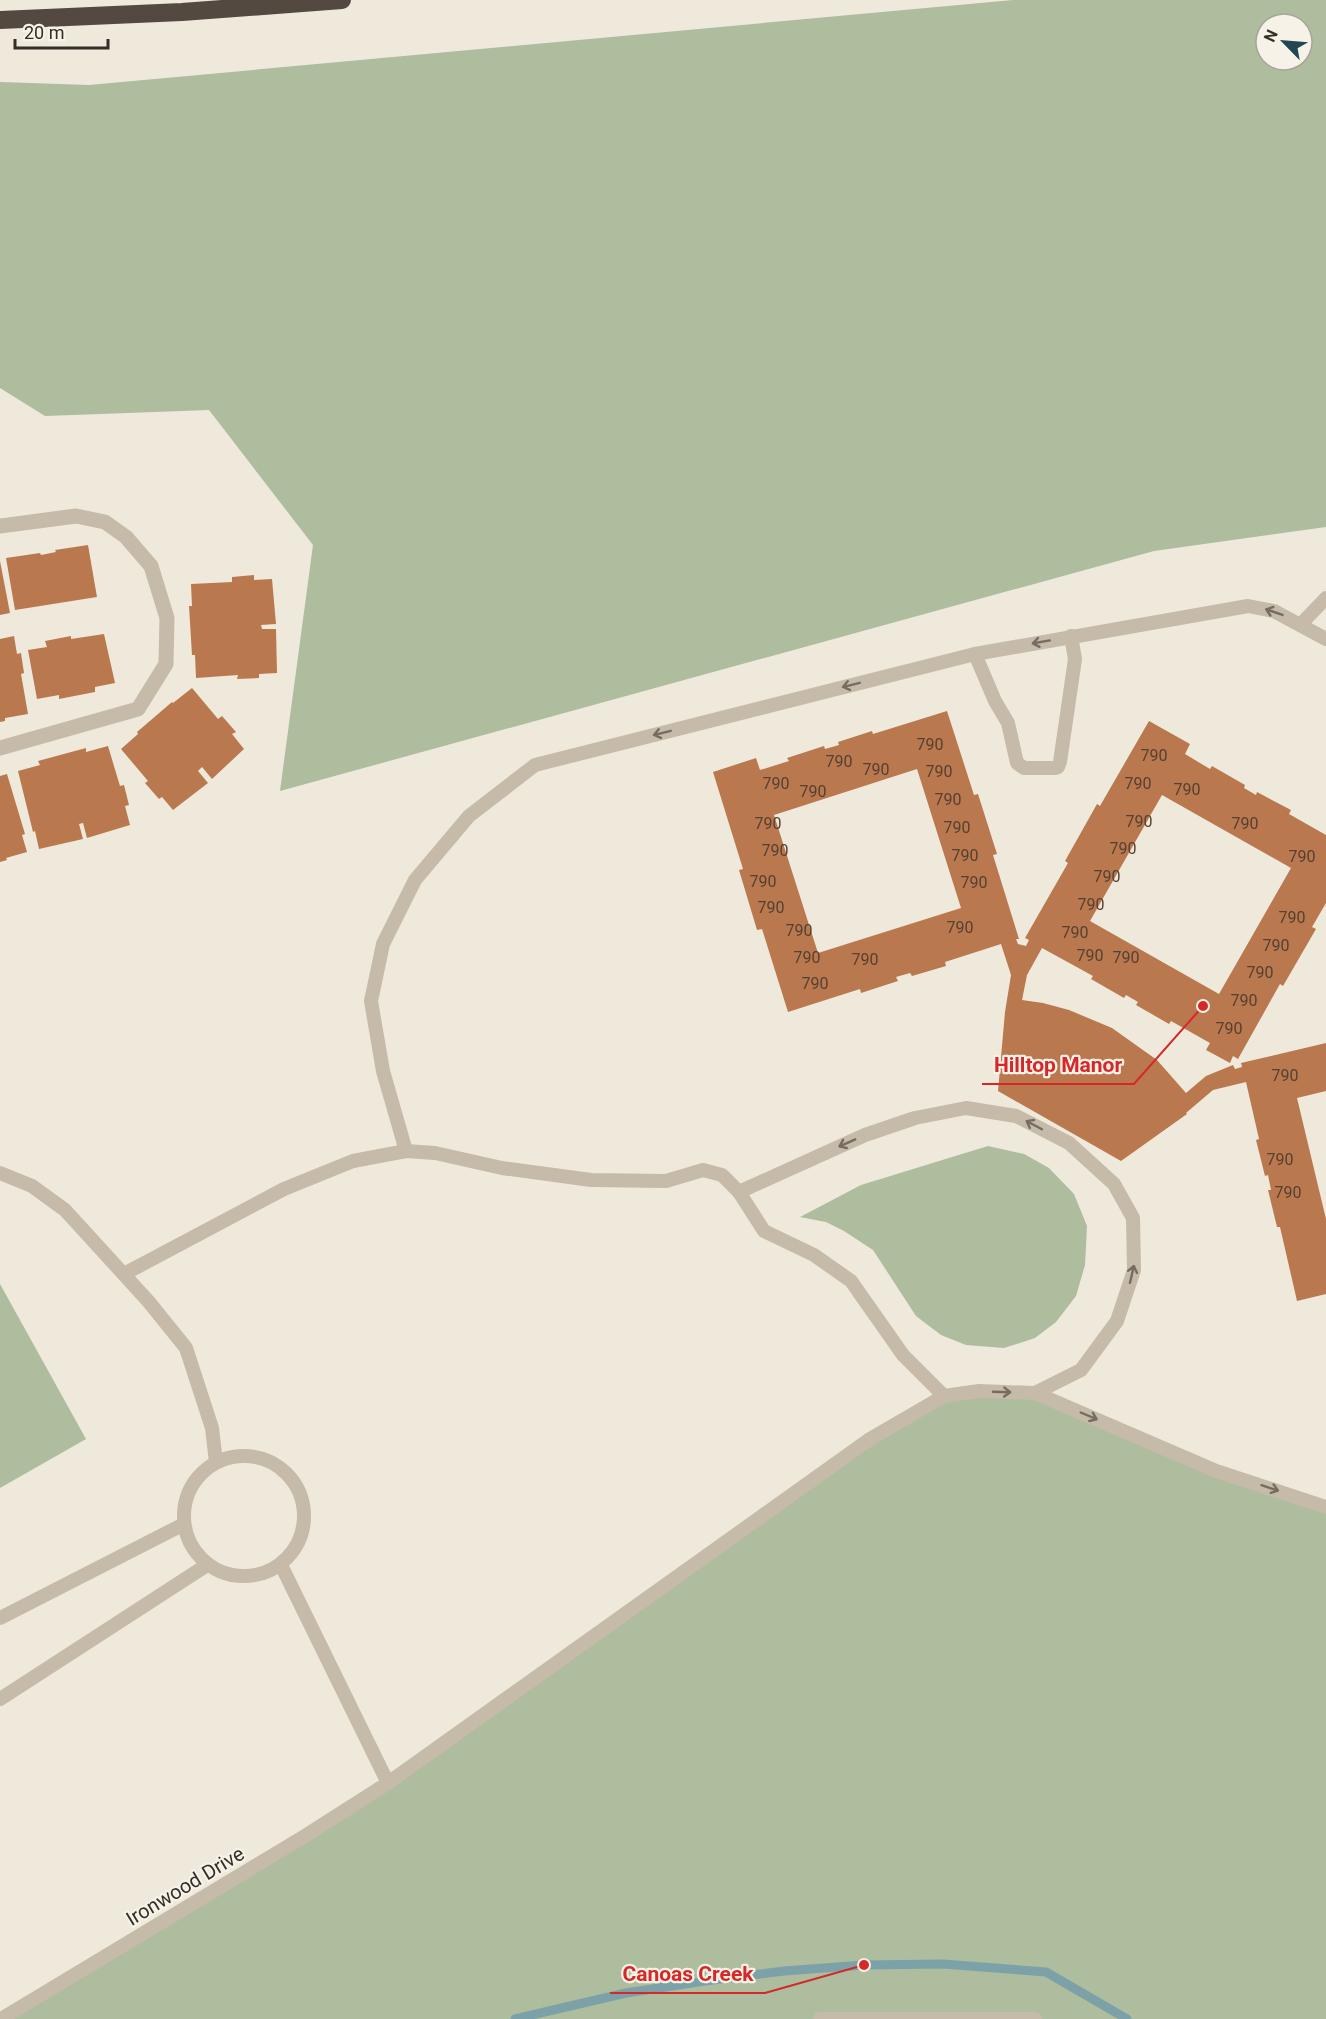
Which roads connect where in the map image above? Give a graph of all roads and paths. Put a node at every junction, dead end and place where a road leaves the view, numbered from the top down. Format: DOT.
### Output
graph roads {
  1 [pos="342,0"];
  2 [pos="0,20"];
  3 [pos="0,525"];
  4 [pos="1326,598"];
  5 [pos="1301,624"];
  6 [pos="1071,636"];
  7 [pos="1326,639"];
  8 [pos="975,654"];
  9 [pos="0,748"];
  10 [pos="406,1151"];
  11 [pos="0,1173"];
  12 [pos="739,1192"];
  13 [pos="124,1274"];
  14 [pos="1035,1393"];
  15 [pos="944,1396"];
  16 [pos="216,1462"];
  17 [pos="1326,1507"];
  18 [pos="184,1524"];
  19 [pos="207,1565"];
  20 [pos="281,1565"];
  21 [pos="0,1618"];
  22 [pos="0,1699"];
  23 [pos="388,1784"];
  24 [pos="1,2019"];
  25 [pos="820,2019"];
  26 [pos="1035,2019"];
  1 -- 2 [label="highway"];
  3 -- 9 [label="street"];
  4 -- 5 [label="lane"];
  5 -- 6 [label="lane, one-way"];
  5 -- 7 [label="lane"];
  6 -- 8 [label="lane, one-way"];
  6 -- 8 [label="lane"];
  8 -- 10 [label="lane, one-way"];
  10 -- 12 [label="lane"];
  10 -- 13 [label="lane"];
  11 -- 13 [label="lane"];
  14 -- 12 [label="lane, one-way"];
  12 -- 15 [label="lane"];
  13 -- 16 [label="lane"];
  15 -- 14 [label="lane, one-way"];
  14 -- 17 [label="lane, one-way"];
  15 -- 23 [label="lane, Ironwood Drive"];
  16 -- 18 [label="lane"];
  16 -- 20 [label="lane"];
  18 -- 19 [label="lane"];
  18 -- 21 [label="lane"];
  19 -- 20 [label="lane"];
  19 -- 22 [label="lane"];
  20 -- 23 [label="lane"];
  23 -- 24 [label="lane, Ironwood Drive"];
  25 -- 26 [label="lane"];
}
